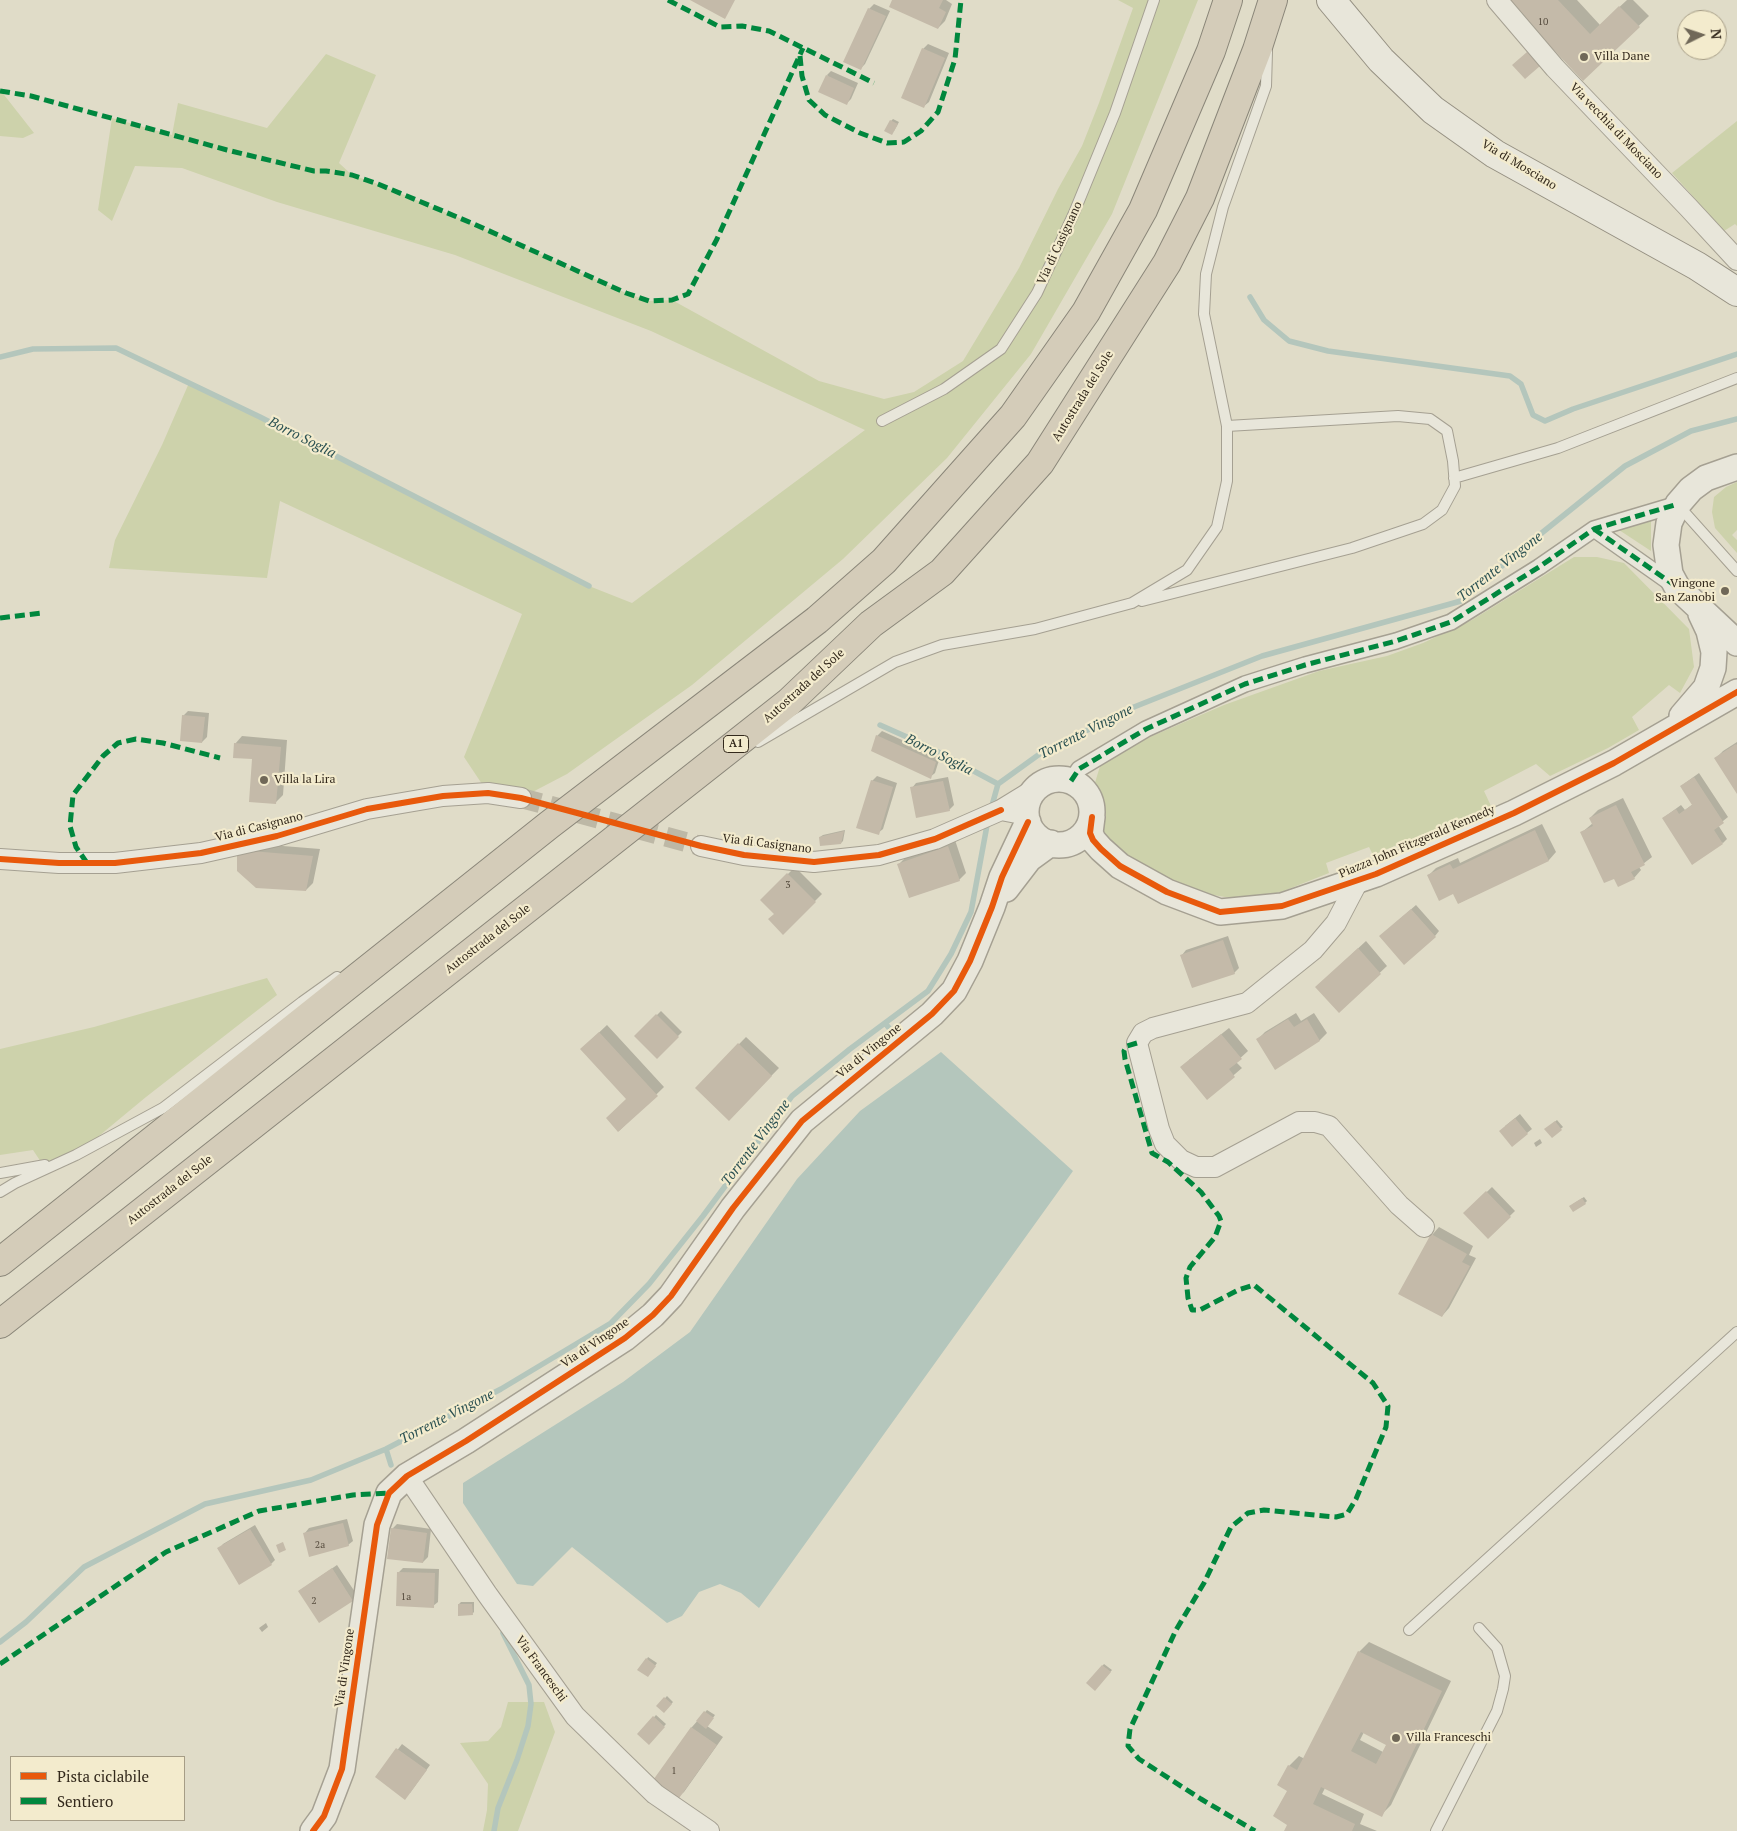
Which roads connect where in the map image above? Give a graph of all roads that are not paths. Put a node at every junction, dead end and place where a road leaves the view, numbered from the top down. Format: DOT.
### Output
graph roads {
  1 [pos="1154,0"];
  2 [pos="1228,0"];
  3 [pos="1331,0"];
  4 [pos="1498,0"];
  5 [pos="1270,9"];
  6 [pos="1737,260"];
  7 [pos="1737,292"];
  8 [pos="1737,378"];
  9 [pos="882,421"];
  10 [pos="1227,426"];
  11 [pos="1737,467"];
  12 [pos="1454,478"];
  13 [pos="1678,504"];
  14 [pos="1594,529"];
  15 [pos="1737,571"];
  16 [pos="1676,587"];
  17 [pos="1132,604"];
  18 [pos="1698,607"];
  19 [pos="1737,643"];
  20 [pos="1737,692"];
  21 [pos="1663,734"];
  22 [pos="1071,781"];
  23 [pos="1036,788"];
  24 [pos="676,791"];
  25 [pos="521,798"];
  26 [pos="1001,810"];
  27 [pos="1092,817"];
  28 [pos="1027,818"];
  29 [pos="549,825"];
  30 [pos="1054,844"];
  31 [pos="701,846"];
  32 [pos="0,859"];
  33 [pos="1120,866"];
  34 [pos="1358,881"];
  35 [pos="992,907"];
  36 [pos="374,951"];
  37 [pos="342,974"];
  38 [pos="58,1163"];
  39 [pos="0,1173"];
  40 [pos="0,1192"];
  41 [pos="1424,1227"];
  42 [pos="0,1262"];
  43 [pos="0,1324"];
  44 [pos="1737,1332"];
  45 [pos="407,1476"];
  46 [pos="1478,1628"];
  47 [pos="1409,1630"];
  48 [pos="313,1831"];
  49 [pos="709,1831"];
  50 [pos="1436,1831"];
  1 -- 9 [label="lane, Via di Casignano"];
  2 -- 29 [label="highway"];
  3 -- 7 [label="main road, Via di Mosciano"];
  4 -- 6 [label="street, Via vecchia di Mosciano"];
  5 -- 10 [label="lane"];
  5 -- 24 [label="highway, Autostrada del Sole / A1"];
  8 -- 12 [label="lane"];
  10 -- 12 [label="lane"];
  10 -- 17 [label="lane"];
  11 -- 13 [label="street"];
  12 -- 17 [label="lane"];
  13 -- 14 [label="street"];
  13 -- 15 [label="lane"];
  13 -- 16 [label="street"];
  14 -- 16 [label="street, Piazza John Fitzgerald Kennedy"];
  14 -- 22 [label="street"];
  16 -- 18 [label="street, Piazza John Fitzgerald Kennedy"];
  17 -- 24 [label="lane"];
  18 -- 19 [label="street, Piazza John Fitzgerald Kennedy"];
  18 -- 21 [label="street, Piazza John Fitzgerald Kennedy"];
  20 -- 21 [label="street, Piazza John Fitzgerald Kennedy"];
  21 -- 34 [label="street, Piazza John Fitzgerald Kennedy"];
  22 -- 23 [label="street"];
  22 -- 27 [label="street"];
  23 -- 26 [label="street, Via di Casignano"];
  23 -- 28 [label="street"];
  24 -- 43 [label="highway, Autostrada del Sole / A1"];
  25 -- 32 [label="street, Via di Casignano"];
  26 -- 28 [label="street"];
  26 -- 31 [label="street, Via di Casignano"];
  27 -- 30 [label="street"];
  27 -- 33 [label="street, Piazza John Fitzgerald Kennedy"];
  28 -- 30 [label="street"];
  28 -- 35 [label="street, Via di Vingone"];
  29 -- 36 [label="lane"];
  29 -- 42 [label="highway"];
  30 -- 33 [label="street, Piazza John Fitzgerald Kennedy"];
  30 -- 35 [label="street, Via di Vingone"];
  33 -- 34 [label="street, Piazza John Fitzgerald Kennedy"];
  34 -- 41 [label="street"];
  35 -- 45 [label="street, Via di Vingone"];
  37 -- 38 [label="lane"];
  38 -- 39 [label="lane"];
  38 -- 40 [label="lane"];
  44 -- 47 [label="lane"];
  45 -- 48 [label="street, Via di Vingone"];
  45 -- 49 [label="street, Via Franceschi"];
  46 -- 50 [label="lane"];
}
